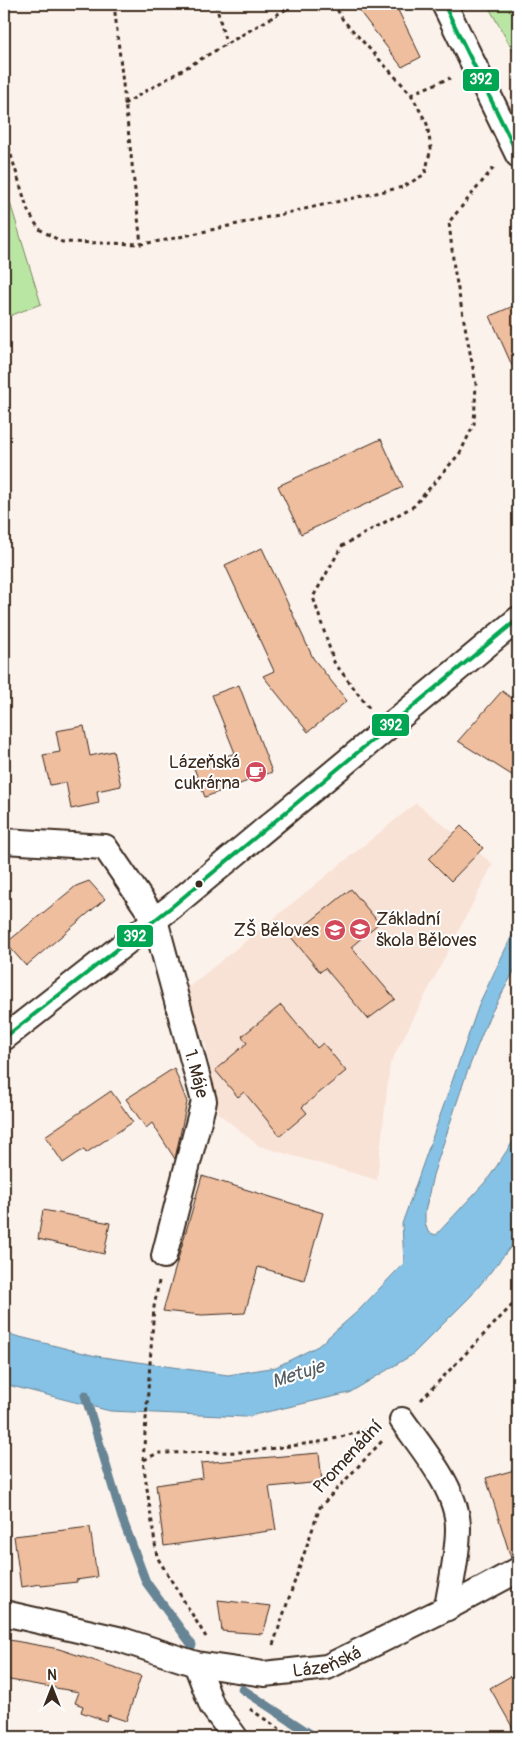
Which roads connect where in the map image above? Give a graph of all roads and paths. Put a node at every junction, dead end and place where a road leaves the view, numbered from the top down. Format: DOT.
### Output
graph roads {
  1 [pos="114,4"];
  2 [pos="216,4"];
  3 [pos="295,4"];
  4 [pos="334,4"];
  5 [pos="444,4"];
  6 [pos="226,44"];
  7 [pos="474,68"];
  8 [pos="411,94"];
  9 [pos="124,104"];
  10 [pos="4,132"];
  11 [pos="516,150"];
  12 [pos="141,244"];
  13 [pos="518,619"];
  14 [pos="386,731"];
  15 [pos="4,841"];
  16 [pos="154,920"];
  17 [pos="4,1038"];
  18 [pos="164,1256"];
  19 [pos="518,1299"];
  20 [pos="154,1307"];
  21 [pos="402,1420"];
  22 [pos="143,1461"];
  23 [pos="518,1570"];
  24 [pos="448,1608"];
  25 [pos="4,1613"];
  26 [pos="196,1664"];
  27 [pos="224,1668"];
  28 [pos="264,1674"];
  29 [pos="235,1737"];
  1 -- 9 [label="path"];
  2 -- 6 [label="path"];
  3 -- 6 [label="path"];
  4 -- 8 [label="path"];
  5 -- 7 [label="street"];
  6 -- 9 [label="path"];
  7 -- 8 [label="path"];
  7 -- 11 [label="street"];
  8 -- 12 [label="path"];
  9 -- 12 [label="path"];
  10 -- 12 [label="path"];
  11 -- 14 [label="path"];
  13 -- 14 [label="street"];
  14 -- 16 [label="street"];
  15 -- 16 [label="street, 1. Máje"];
  16 -- 17 [label="street"];
  16 -- 18 [label="street, 1. Máje"];
  19 -- 21 [label="path, Promenádní"];
  20 -- 22 [label="path"];
  21 -- 22 [label="path"];
  21 -- 24 [label="street"];
  21 -- 28 [label="path, Promenádní"];
  22 -- 27 [label="path"];
  23 -- 24 [label="street, Lázeňská"];
  24 -- 28 [label="street, Lázeňská"];
  25 -- 26 [label="street, Lázeňská"];
  26 -- 27 [label="street, Lázeňská"];
  26 -- 29 [label="street"];
  27 -- 28 [label="street, Lázeňská"];
}
